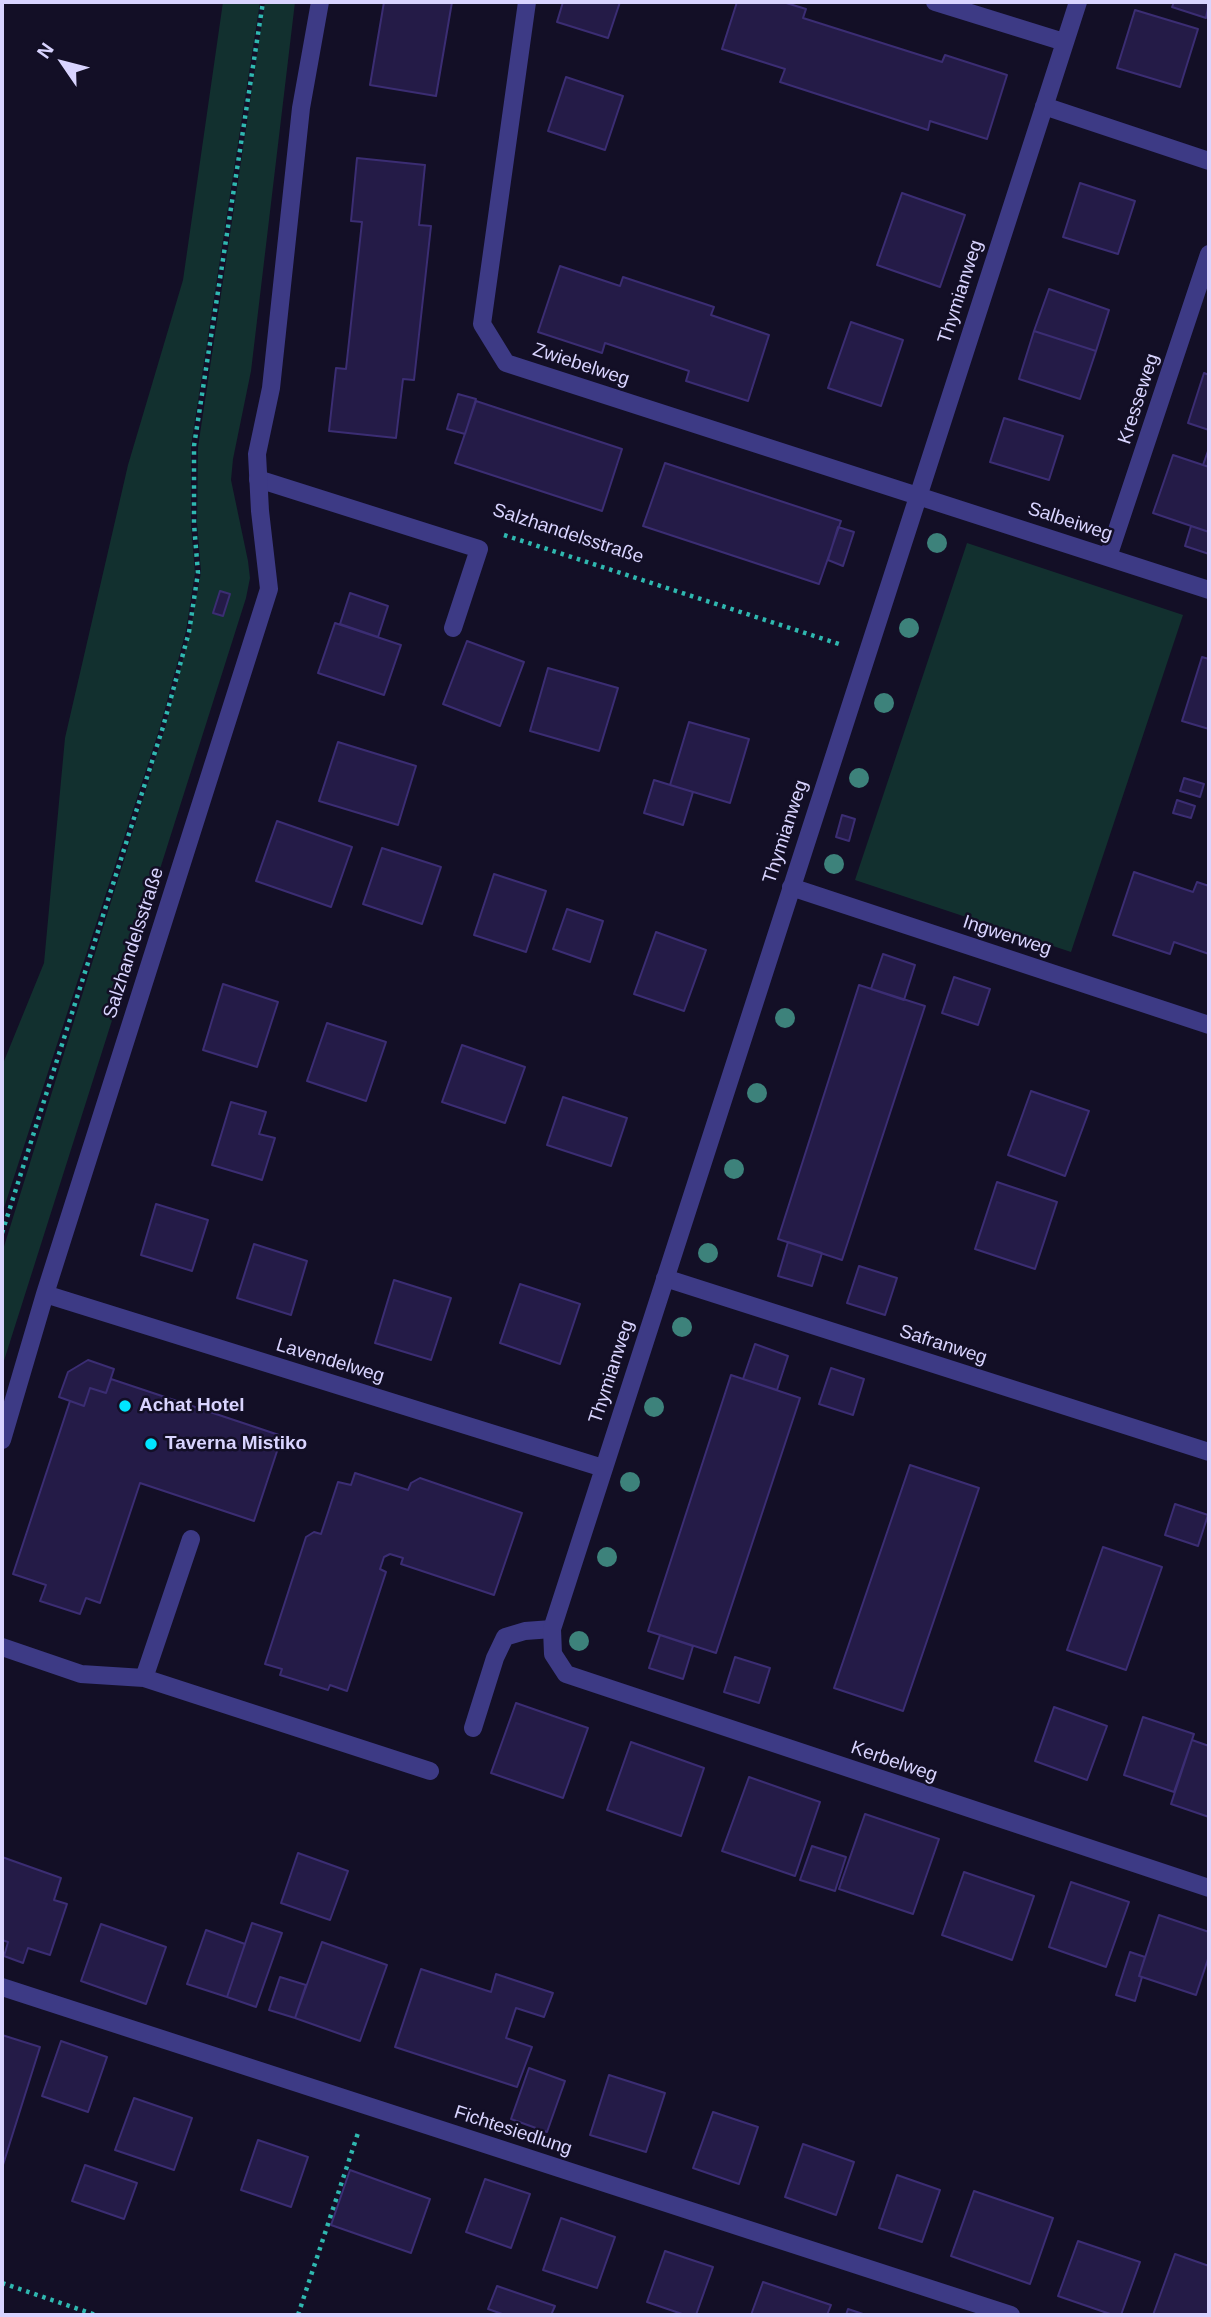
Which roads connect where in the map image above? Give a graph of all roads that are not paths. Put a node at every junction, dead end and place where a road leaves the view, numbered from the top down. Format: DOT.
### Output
graph roads {
  1 [pos="320,2"];
  2 [pos="527,2"];
  3 [pos="934,2"];
  4 [pos="1077,2"];
  5 [pos="1064,43"];
  6 [pos="1044,106"];
  7 [pos="1209,161"];
  8 [pos="1209,254"];
  9 [pos="258,479"];
  10 [pos="917,494"];
  11 [pos="1108,557"];
  12 [pos="1209,590"];
  13 [pos="453,628"];
  14 [pos="791,887"];
  15 [pos="1209,1025"];
  16 [pos="665,1278"];
  17 [pos="45,1294"];
  18 [pos="2,1440"];
  19 [pos="1209,1452"];
  20 [pos="603,1468"];
  21 [pos="191,1539"];
  22 [pos="552,1629"];
  23 [pos="2,1647"];
  24 [pos="566,1674"];
  25 [pos="144,1678"];
  26 [pos="473,1728"];
  27 [pos="430,1772"];
  28 [pos="1209,1888"];
  29 [pos="2,1987"];
  30 [pos="1011,2315"];
  1 -- 9 [label="street, Salzhandelsstraße"];
  2 -- 10 [label="street, Zwiebelweg"];
  3 -- 5 [label="street"];
  4 -- 5 [label="street, Thymianweg"];
  5 -- 6 [label="street, Thymianweg"];
  6 -- 7 [label="street"];
  6 -- 10 [label="street, Thymianweg"];
  8 -- 11 [label="street, Kresseweg"];
  9 -- 13 [label="street"];
  9 -- 17 [label="street, Salzhandelsstraße"];
  10 -- 11 [label="street, Salbeiweg"];
  10 -- 14 [label="street, Thymianweg"];
  11 -- 12 [label="street, Salbeiweg"];
  14 -- 15 [label="street, Ingwerweg"];
  14 -- 16 [label="street, Thymianweg"];
  16 -- 19 [label="street, Safranweg"];
  16 -- 20 [label="street, Thymianweg"];
  17 -- 18 [label="street, Salzhandelsstraße"];
  17 -- 20 [label="street, Lavendelweg"];
  20 -- 22 [label="street, Thymianweg"];
  21 -- 25 [label="street"];
  22 -- 24 [label="street, Thymianweg"];
  22 -- 26 [label="street"];
  23 -- 25 [label="street"];
  24 -- 28 [label="street, Kerbelweg"];
  25 -- 27 [label="street"];
  29 -- 30 [label="street, Fichtesiedlung"];
}
